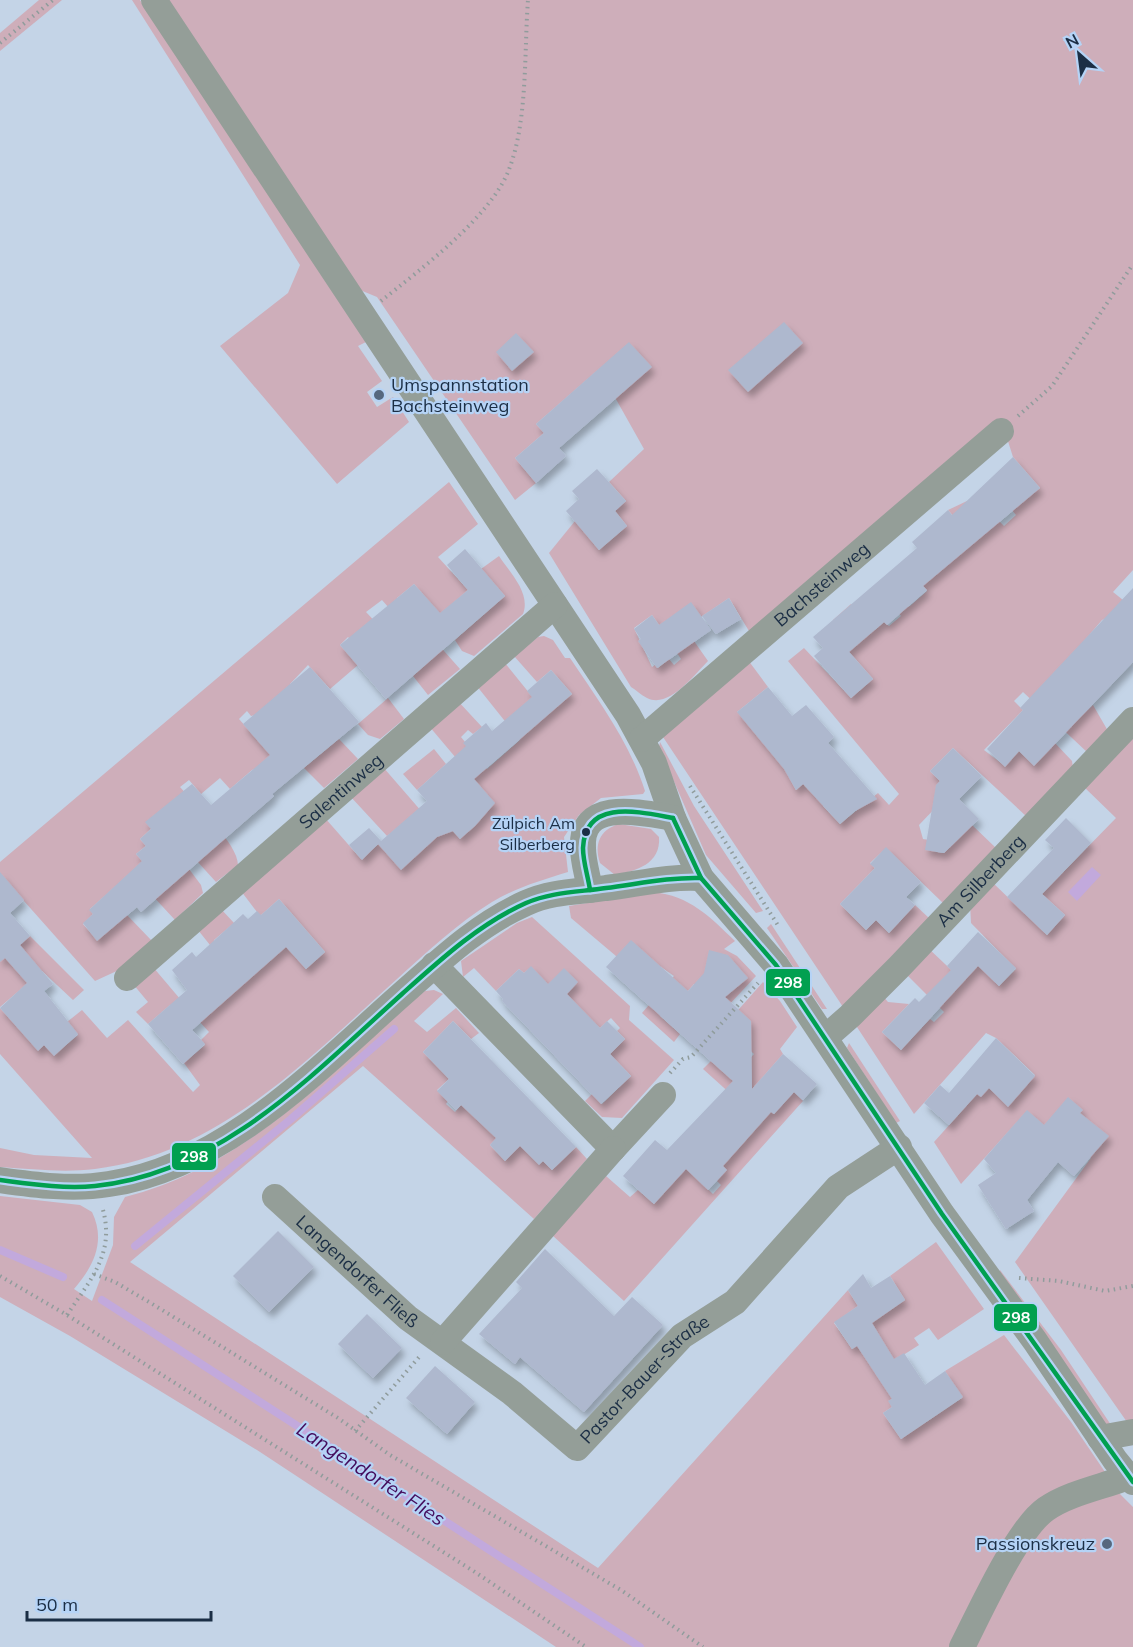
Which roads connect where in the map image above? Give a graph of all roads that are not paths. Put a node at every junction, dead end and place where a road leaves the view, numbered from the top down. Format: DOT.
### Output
graph roads {
  1 [pos="154,0"];
  2 [pos="1001,431"];
  3 [pos="555,604"];
  4 [pos="1133,720"];
  5 [pos="642,739"];
  6 [pos="673,818"];
  7 [pos="701,878"];
  8 [pos="590,890"];
  9 [pos="434,965"];
  10 [pos="127,978"];
  11 [pos="826,1036"];
  12 [pos="665,1086"];
  13 [pos="899,1147"];
  14 [pos="613,1149"];
  15 [pos="0,1179"];
  16 [pos="275,1197"];
  17 [pos="439,1340"];
  18 [pos="1133,1432"];
  19 [pos="1100,1438"];
  20 [pos="1131,1480"];
  21 [pos="962,1647"];
  1 -- 3 [label="street"];
  2 -- 5 [label="street, Bachsteinweg"];
  3 -- 5 [label="street"];
  3 -- 10 [label="street, Salentinweg"];
  4 -- 11 [label="street, Am Silberberg"];
  5 -- 6 [label="street"];
  6 -- 7 [label="street"];
  6 -- 8 [label="street"];
  7 -- 8 [label="street"];
  7 -- 11 [label="street"];
  8 -- 9 [label="street"];
  9 -- 14 [label="street"];
  9 -- 15 [label="street"];
  11 -- 13 [label="street"];
  12 -- 14 [label="street"];
  13 -- 17 [label="street, Pastor-Bauer-Straße"];
  13 -- 19 [label="street"];
  14 -- 17 [label="street"];
  16 -- 17 [label="street, Langendorfer Fließ"];
  18 -- 19 [label="street"];
  19 -- 20 [label="street"];
  20 -- 21 [label="street"];
}
